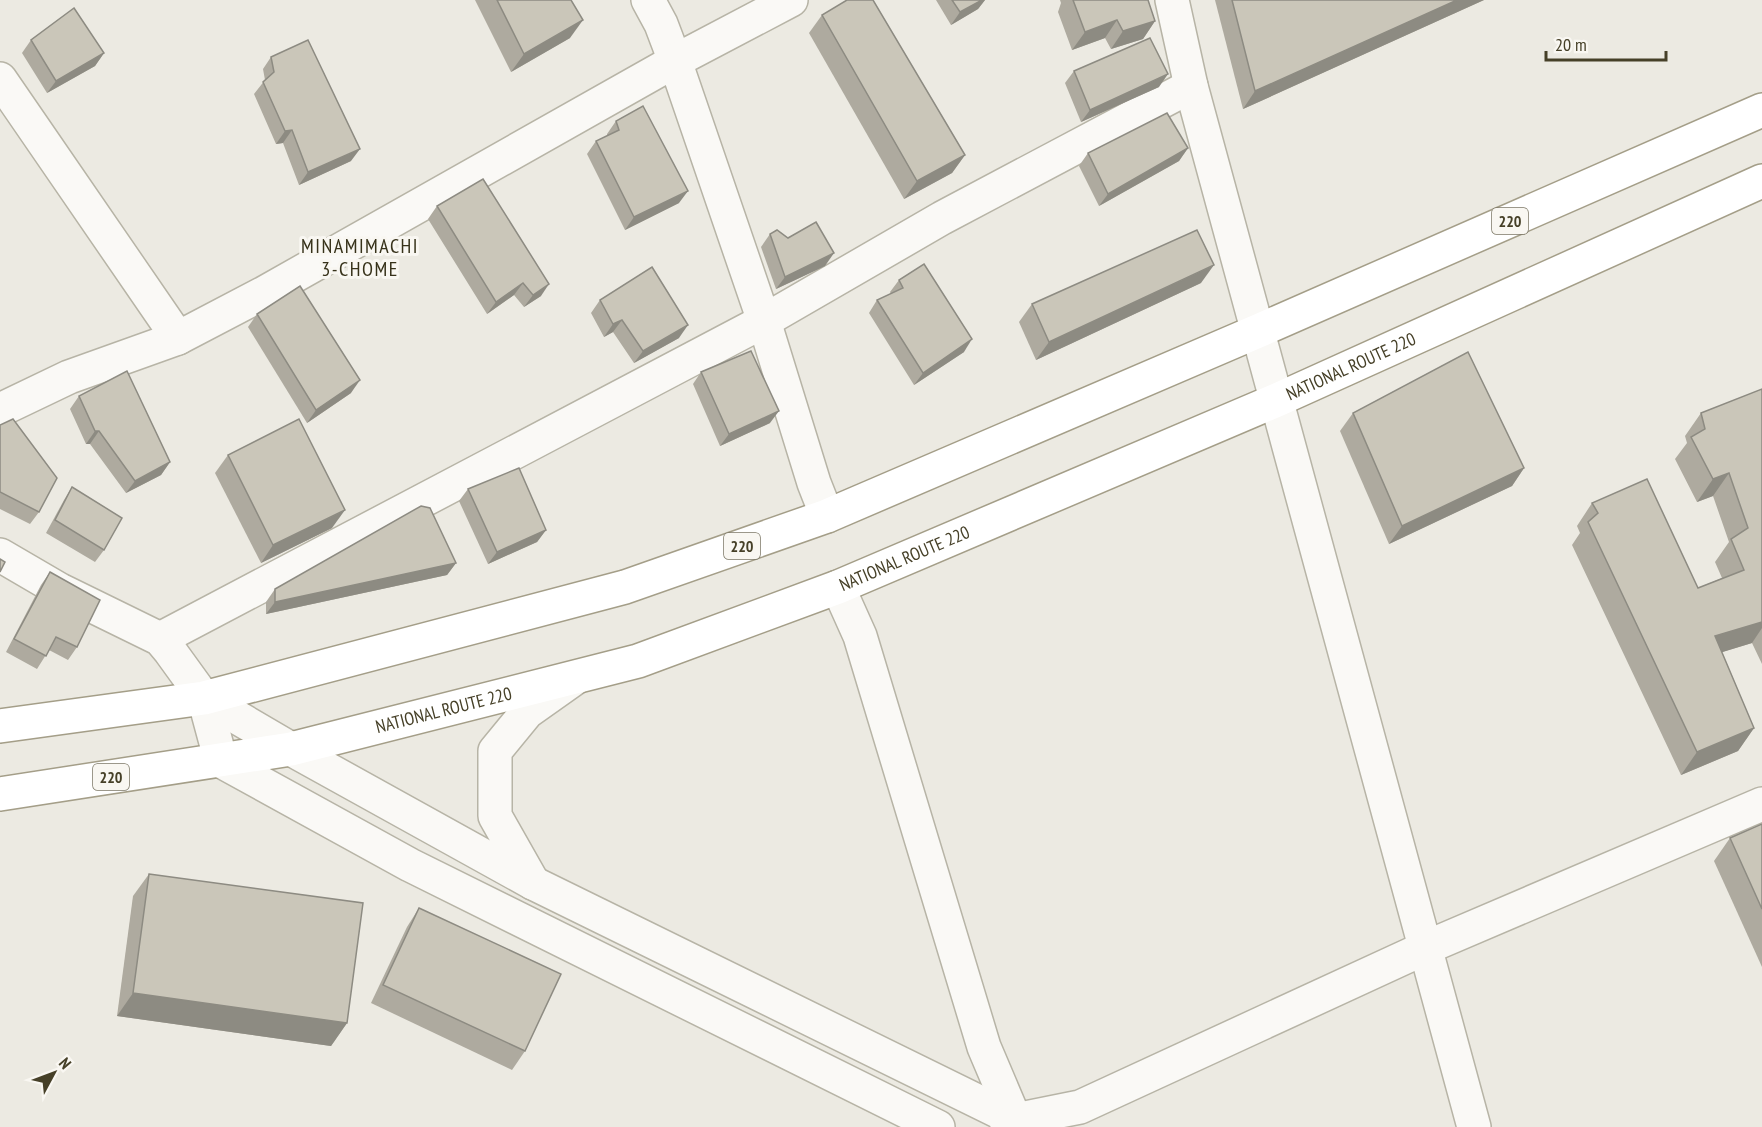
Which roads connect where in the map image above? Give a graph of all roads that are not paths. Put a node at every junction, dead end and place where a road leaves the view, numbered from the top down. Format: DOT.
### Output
graph roads {
  1 [pos="648,0"];
  2 [pos="791,0"];
  3 [pos="1172,0"];
  4 [pos="675,61"];
  5 [pos="0,79"];
  6 [pos="1191,86"];
  7 [pos="1762,110"];
  8 [pos="1762,181"];
  9 [pos="764,321"];
  10 [pos="1258,331"];
  11 [pos="177,338"];
  12 [pos="1277,400"];
  13 [pos="0,410"];
  14 [pos="827,516"];
  15 [pos="0,555"];
  16 [pos="838,587"];
  17 [pos="160,639"];
  18 [pos="577,677"];
  19 [pos="204,698"];
  20 [pos="0,726"];
  21 [pos="291,749"];
  22 [pos="221,760"];
  23 [pos="0,794"];
  24 [pos="1762,804"];
  25 [pos="533,883"];
  26 [pos="1425,948"];
  27 [pos="1017,1125"];
  28 [pos="938,1127"];
  29 [pos="1474,1127"];
  1 -- 4 [label="street"];
  2 -- 4 [label="street"];
  3 -- 6 [label="street"];
  4 -- 9 [label="street"];
  4 -- 11 [label="street"];
  5 -- 11 [label="street"];
  6 -- 9 [label="street"];
  6 -- 10 [label="street"];
  7 -- 10 [label="highway, 220"];
  8 -- 12 [label="highway, NATIONAL ROUTE 220 / 220"];
  9 -- 14 [label="street"];
  9 -- 17 [label="street"];
  10 -- 12 [label="street"];
  10 -- 14 [label="highway, 220"];
  11 -- 13 [label="street"];
  12 -- 16 [label="highway, NATIONAL ROUTE 220 / 220"];
  12 -- 26 [label="street"];
  14 -- 19 [label="highway, 220"];
  15 -- 17 [label="street"];
  16 -- 18 [label="highway, NATIONAL ROUTE 220 / 220"];
  16 -- 27 [label="street"];
  17 -- 19 [label="street"];
  18 -- 21 [label="highway, NATIONAL ROUTE 220 / 220"];
  18 -- 25 [label="street"];
  19 -- 20 [label="highway, 220"];
  19 -- 21 [label="street"];
  19 -- 22 [label="street"];
  21 -- 22 [label="highway, NATIONAL ROUTE 220 / 220"];
  21 -- 25 [label="street"];
  22 -- 23 [label="highway, NATIONAL ROUTE 220 / 220"];
  22 -- 28 [label="street"];
  24 -- 26 [label="street"];
  25 -- 27 [label="street"];
  26 -- 27 [label="street"];
  26 -- 29 [label="street"];
}
